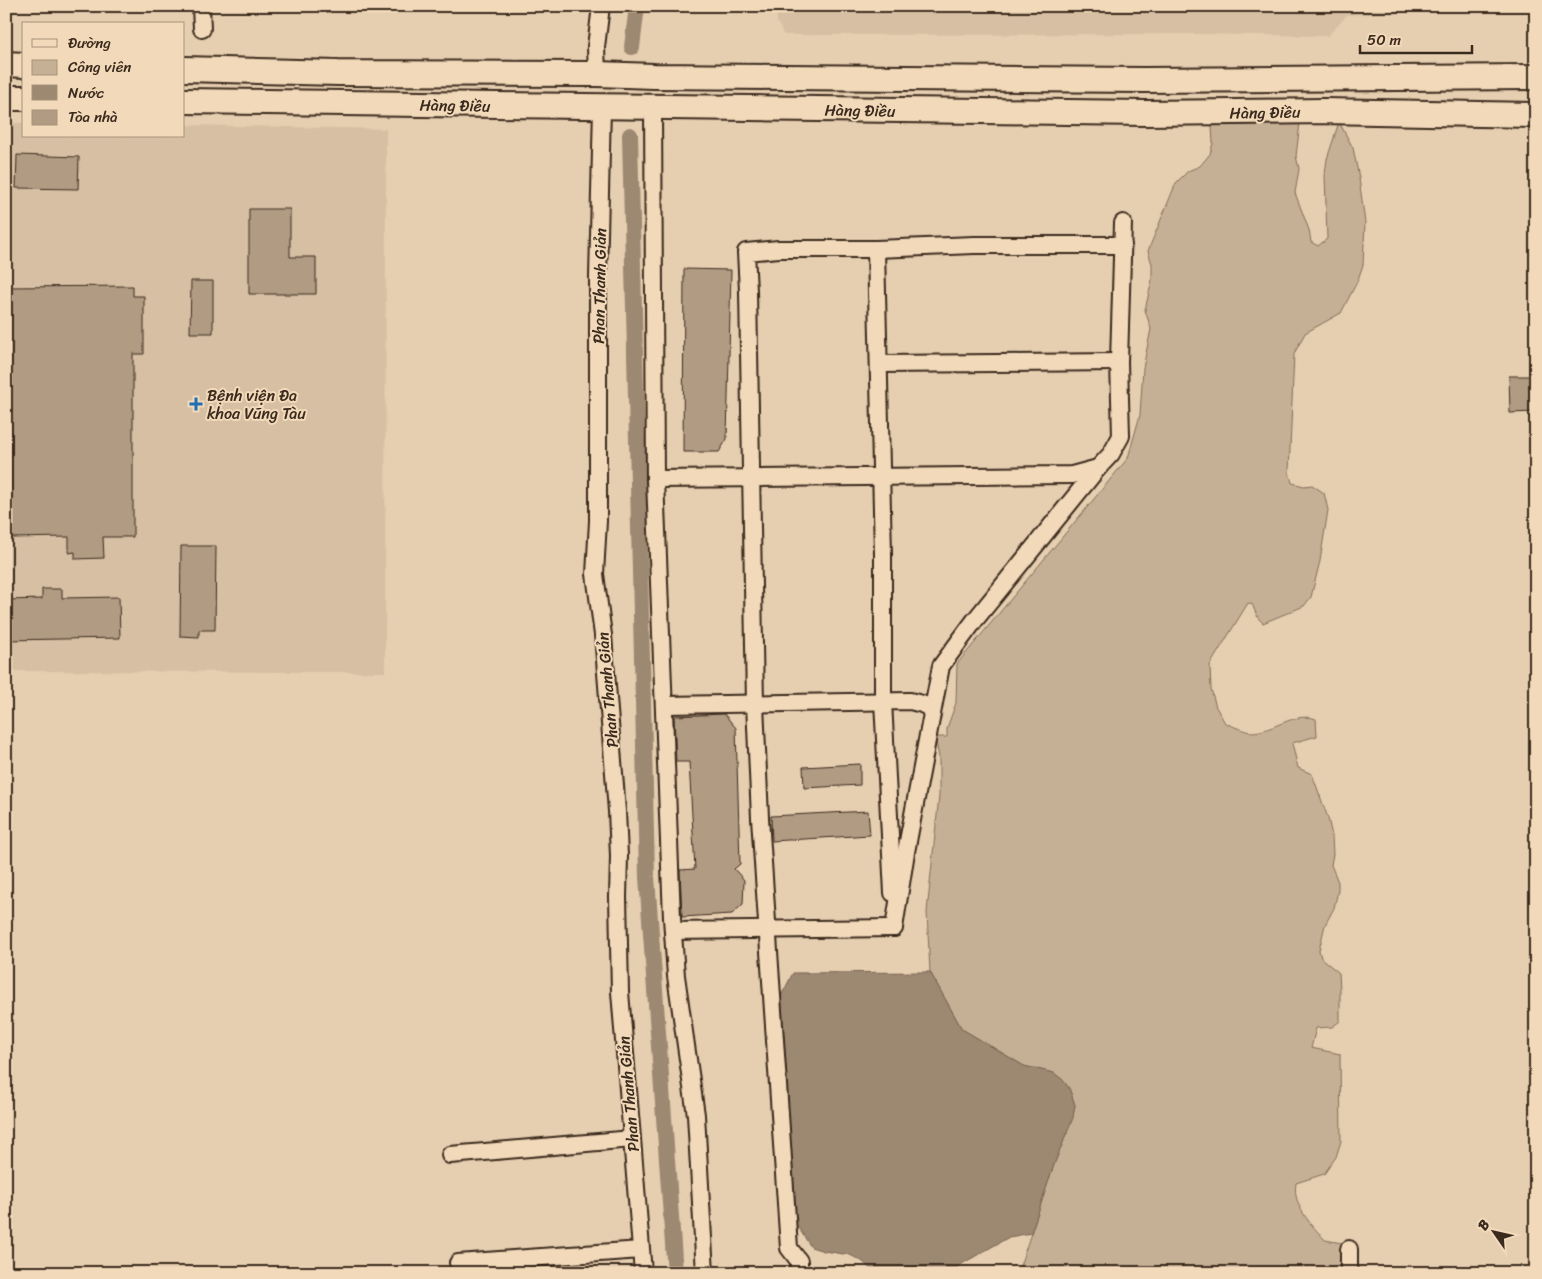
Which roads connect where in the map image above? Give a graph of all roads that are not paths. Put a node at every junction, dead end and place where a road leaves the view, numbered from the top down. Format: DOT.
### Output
graph roads {
  1 [pos="201,6"];
  2 [pos="600,6"];
  3 [pos="202,28"];
  4 [pos="6,64"];
  5 [pos="22,64"];
  6 [pos="185,69"];
  7 [pos="338,73"];
  8 [pos="597,74"];
  9 [pos="1536,77"];
  10 [pos="1144,80"];
  11 [pos="6,98"];
  12 [pos="22,98"];
  13 [pos="185,101"];
  14 [pos="338,103"];
  15 [pos="602,107"];
  16 [pos="653,108"];
  17 [pos="1145,113"];
  18 [pos="1536,115"];
  19 [pos="1123,223"];
  20 [pos="1123,245"];
  21 [pos="876,249"];
  22 [pos="1119,362"];
  23 [pos="880,364"];
  24 [pos="1098,468"];
  25 [pos="880,476"];
  26 [pos="655,478"];
  27 [pos="751,478"];
  28 [pos="883,701"];
  29 [pos="755,704"];
  30 [pos="664,705"];
  31 [pos="932,709"];
  32 [pos="894,928"];
  33 [pos="767,929"];
  34 [pos="674,931"];
  35 [pos="632,1139"];
  36 [pos="450,1155"];
  37 [pos="1349,1249"];
  38 [pos="641,1250"];
  39 [pos="458,1263"];
  40 [pos="643,1273"];
  41 [pos="705,1273"];
  42 [pos="799,1273"];
  43 [pos="1349,1273"];
  1 -- 3 [label="street"];
  2 -- 8 [label="street"];
  4 -- 5 [label="main road"];
  6 -- 7 [label="main road, Hàng Điều"];
  7 -- 8 [label="main road, Hàng Điều"];
  7 -- 14 [label="main road"];
  8 -- 10 [label="main road, Hàng Điều"];
  9 -- 10 [label="main road, Hàng Điều"];
  10 -- 17 [label="main road"];
  11 -- 12 [label="main road"];
  13 -- 14 [label="main road, Hàng Điều"];
  14 -- 15 [label="main road, Hàng Điều"];
  15 -- 16 [label="main road, Hàng Điều"];
  15 -- 35 [label="street, Phan Thanh Giản"];
  16 -- 17 [label="main road, Hàng Điều"];
  16 -- 26 [label="street"];
  17 -- 18 [label="main road, Hàng Điều"];
  19 -- 20 [label="street"];
  20 -- 21 [label="street"];
  20 -- 22 [label="street"];
  21 -- 23 [label="street"];
  21 -- 27 [label="street"];
  22 -- 23 [label="street"];
  22 -- 24 [label="street"];
  23 -- 25 [label="street"];
  24 -- 25 [label="street"];
  24 -- 31 [label="street"];
  25 -- 27 [label="street"];
  25 -- 28 [label="street"];
  26 -- 27 [label="street"];
  26 -- 30 [label="street"];
  27 -- 29 [label="street"];
  28 -- 29 [label="street"];
  28 -- 31 [label="street"];
  28 -- 32 [label="street"];
  29 -- 30 [label="street"];
  29 -- 33 [label="street"];
  30 -- 34 [label="street"];
  31 -- 32 [label="street"];
  32 -- 33 [label="street"];
  33 -- 34 [label="street"];
  33 -- 42 [label="street"];
  34 -- 41 [label="street"];
  35 -- 36 [label="street"];
  35 -- 38 [label="street, Phan Thanh Giản"];
  37 -- 43 [label="street"];
  38 -- 39 [label="street"];
  38 -- 40 [label="street, Phan Thanh Giản"];
}
